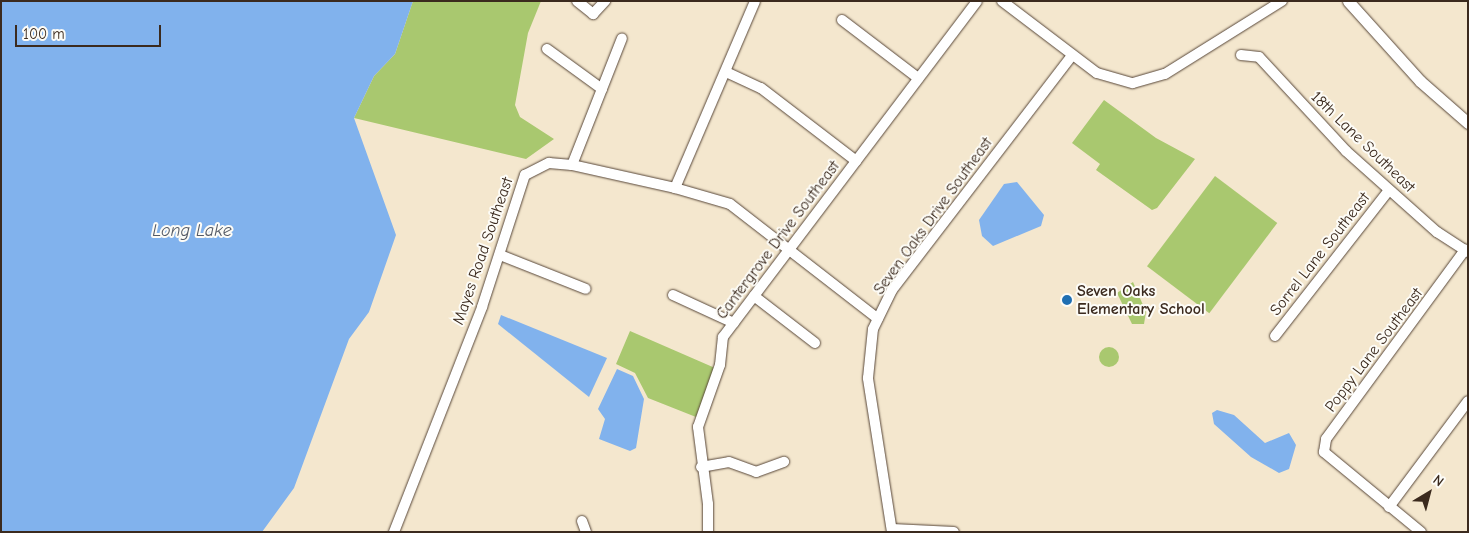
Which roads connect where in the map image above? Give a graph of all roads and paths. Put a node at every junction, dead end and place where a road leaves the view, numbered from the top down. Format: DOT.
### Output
graph roads {
  1 [pos="577,1"];
  2 [pos="605,1"];
  3 [pos="755,1"];
  4 [pos="977,1"];
  5 [pos="1002,1"];
  6 [pos="1282,1"];
  7 [pos="1348,1"];
  8 [pos="842,20"];
  9 [pos="622,38"];
  10 [pos="547,49"];
  11 [pos="1240,54"];
  12 [pos="1072,55"];
  13 [pos="726,72"];
  14 [pos="918,78"];
  15 [pos="602,88"];
  16 [pos="1468,123"];
  17 [pos="856,161"];
  18 [pos="572,165"];
  19 [pos="675,188"];
  20 [pos="1389,190"];
  21 [pos="789,250"];
  22 [pos="1467,251"];
  23 [pos="500,255"];
  24 [pos="586,288"];
  25 [pos="673,296"];
  26 [pos="754,296"];
  27 [pos="878,319"];
  28 [pos="734,323"];
  29 [pos="1275,336"];
  30 [pos="815,343"];
  31 [pos="1468,401"];
  32 [pos="784,462"];
  33 [pos="701,467"];
  34 [pos="1389,507"];
  35 [pos="582,521"];
  36 [pos="892,530"];
  37 [pos="394,532"];
  38 [pos="586,532"];
  39 [pos="708,532"];
  40 [pos="954,532"];
  41 [pos="1421,532"];
  1 -- 2 [label="street"];
  3 -- 13 [label="street"];
  4 -- 14 [label="street, Cantergrove Drive Southeast"];
  5 -- 12 [label="street"];
  6 -- 12 [label="street"];
  7 -- 16 [label="street"];
  8 -- 14 [label="street"];
  9 -- 15 [label="street"];
  10 -- 15 [label="street"];
  11 -- 20 [label="street, 18th Lane Southeast"];
  12 -- 27 [label="street, Seven Oaks Drive Southeast"];
  13 -- 17 [label="street"];
  13 -- 19 [label="street"];
  14 -- 17 [label="street, Cantergrove Drive Southeast"];
  15 -- 18 [label="street"];
  17 -- 21 [label="street, Cantergrove Drive Southeast"];
  18 -- 19 [label="street, Mayes Road Southeast"];
  18 -- 23 [label="street, Mayes Road Southeast"];
  19 -- 21 [label="street, Mayes Road Southeast"];
  20 -- 22 [label="street, 18th Lane Southeast"];
  20 -- 29 [label="street, Sorrel Lane Southeast"];
  21 -- 26 [label="street, Cantergrove Drive Southeast"];
  21 -- 27 [label="street, Mayes Road Southeast"];
  22 -- 34 [label="street, Poppy Lane Southeast"];
  23 -- 24 [label="street"];
  23 -- 37 [label="street, Mayes Road Southeast"];
  25 -- 28 [label="street"];
  26 -- 28 [label="street, Cantergrove Drive Southeast"];
  26 -- 30 [label="street"];
  27 -- 36 [label="street, Seven Oaks Drive Southeast"];
  28 -- 33 [label="street, Cantergrove Drive Southeast"];
  31 -- 34 [label="street"];
  32 -- 33 [label="street"];
  33 -- 39 [label="street, Cantergrove Drive Southeast"];
  34 -- 41 [label="street"];
  35 -- 38 [label="street"];
  36 -- 40 [label="street"];
}
